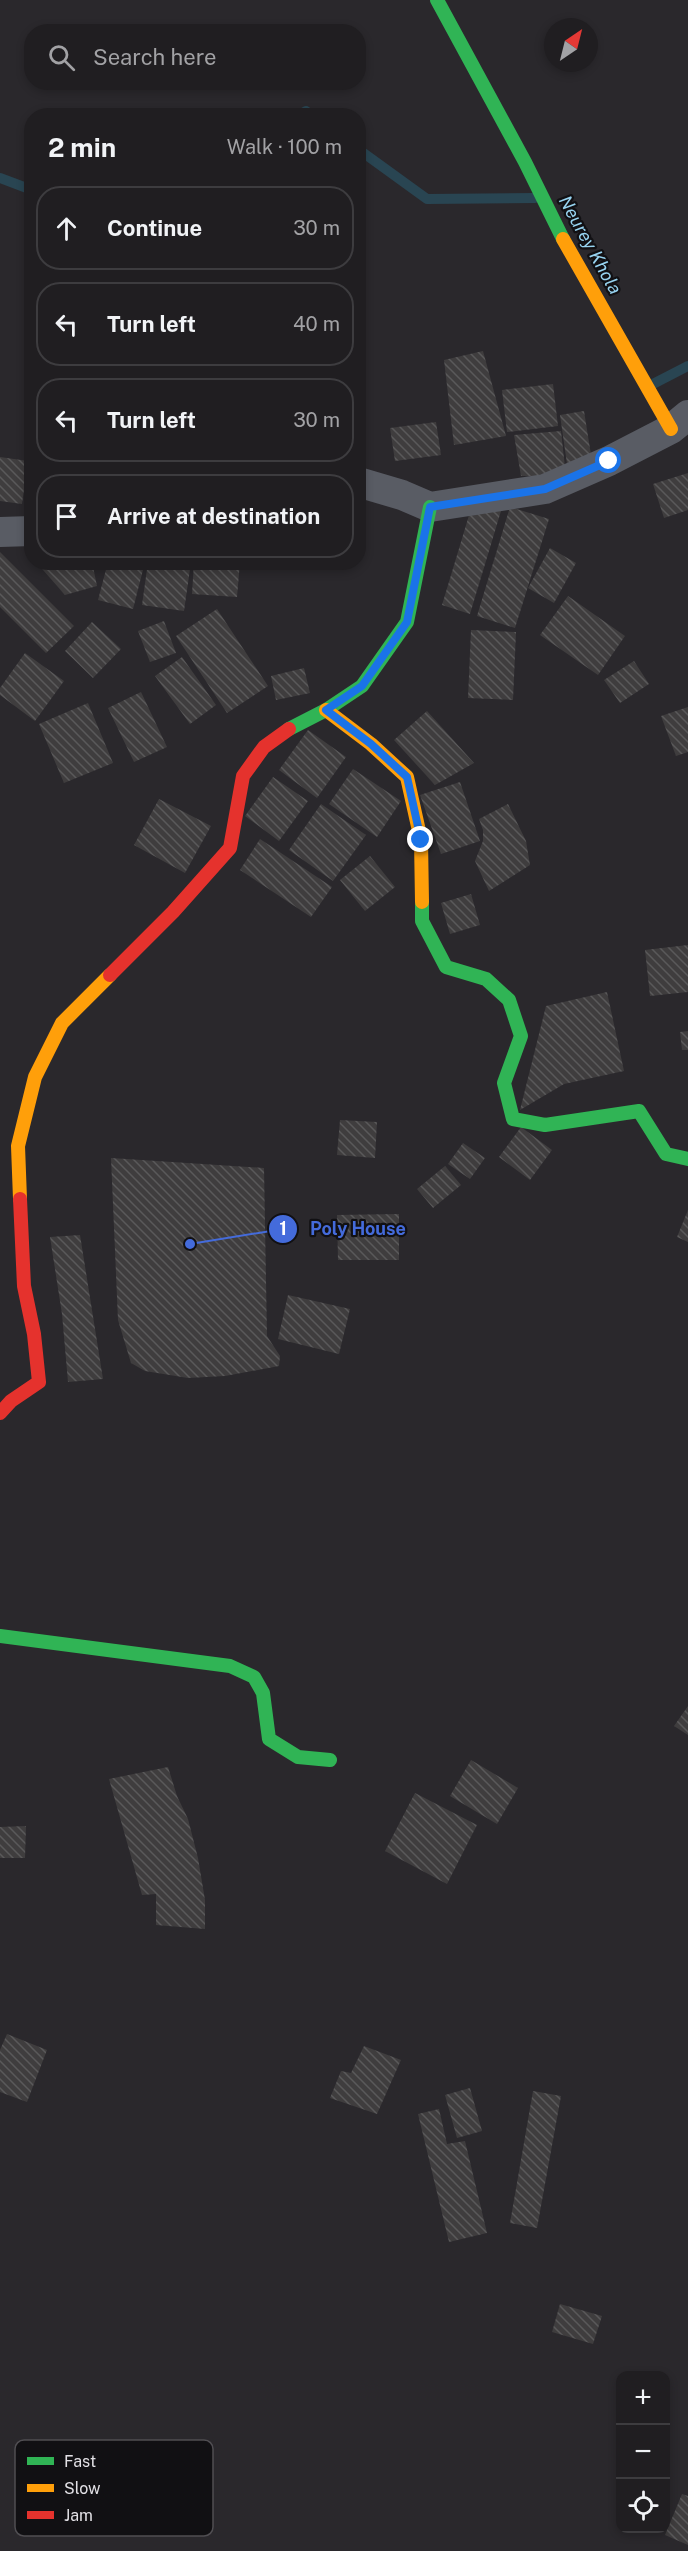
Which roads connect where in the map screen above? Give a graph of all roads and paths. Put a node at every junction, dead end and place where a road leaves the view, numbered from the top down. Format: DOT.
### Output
graph roads {
  1 [pos="437,0"];
  2 [pos="680,422"];
  3 [pos="366,484"];
  4 [pos="430,507"];
  5 [pos="24,531"];
  6 [pos="0,532"];
  7 [pos="326,710"];
  8 [pos="688,1159"];
  9 [pos="0,1413"];
  10 [pos="0,1636"];
  11 [pos="330,1760"];
  1 -- 2 [label="street"];
  2 -- 4 [label="street"];
  3 -- 4 [label="street"];
  4 -- 7 [label="street"];
  5 -- 6 [label="street"];
  7 -- 8 [label="street"];
  7 -- 9 [label="street"];
  10 -- 11 [label="street"];
}
